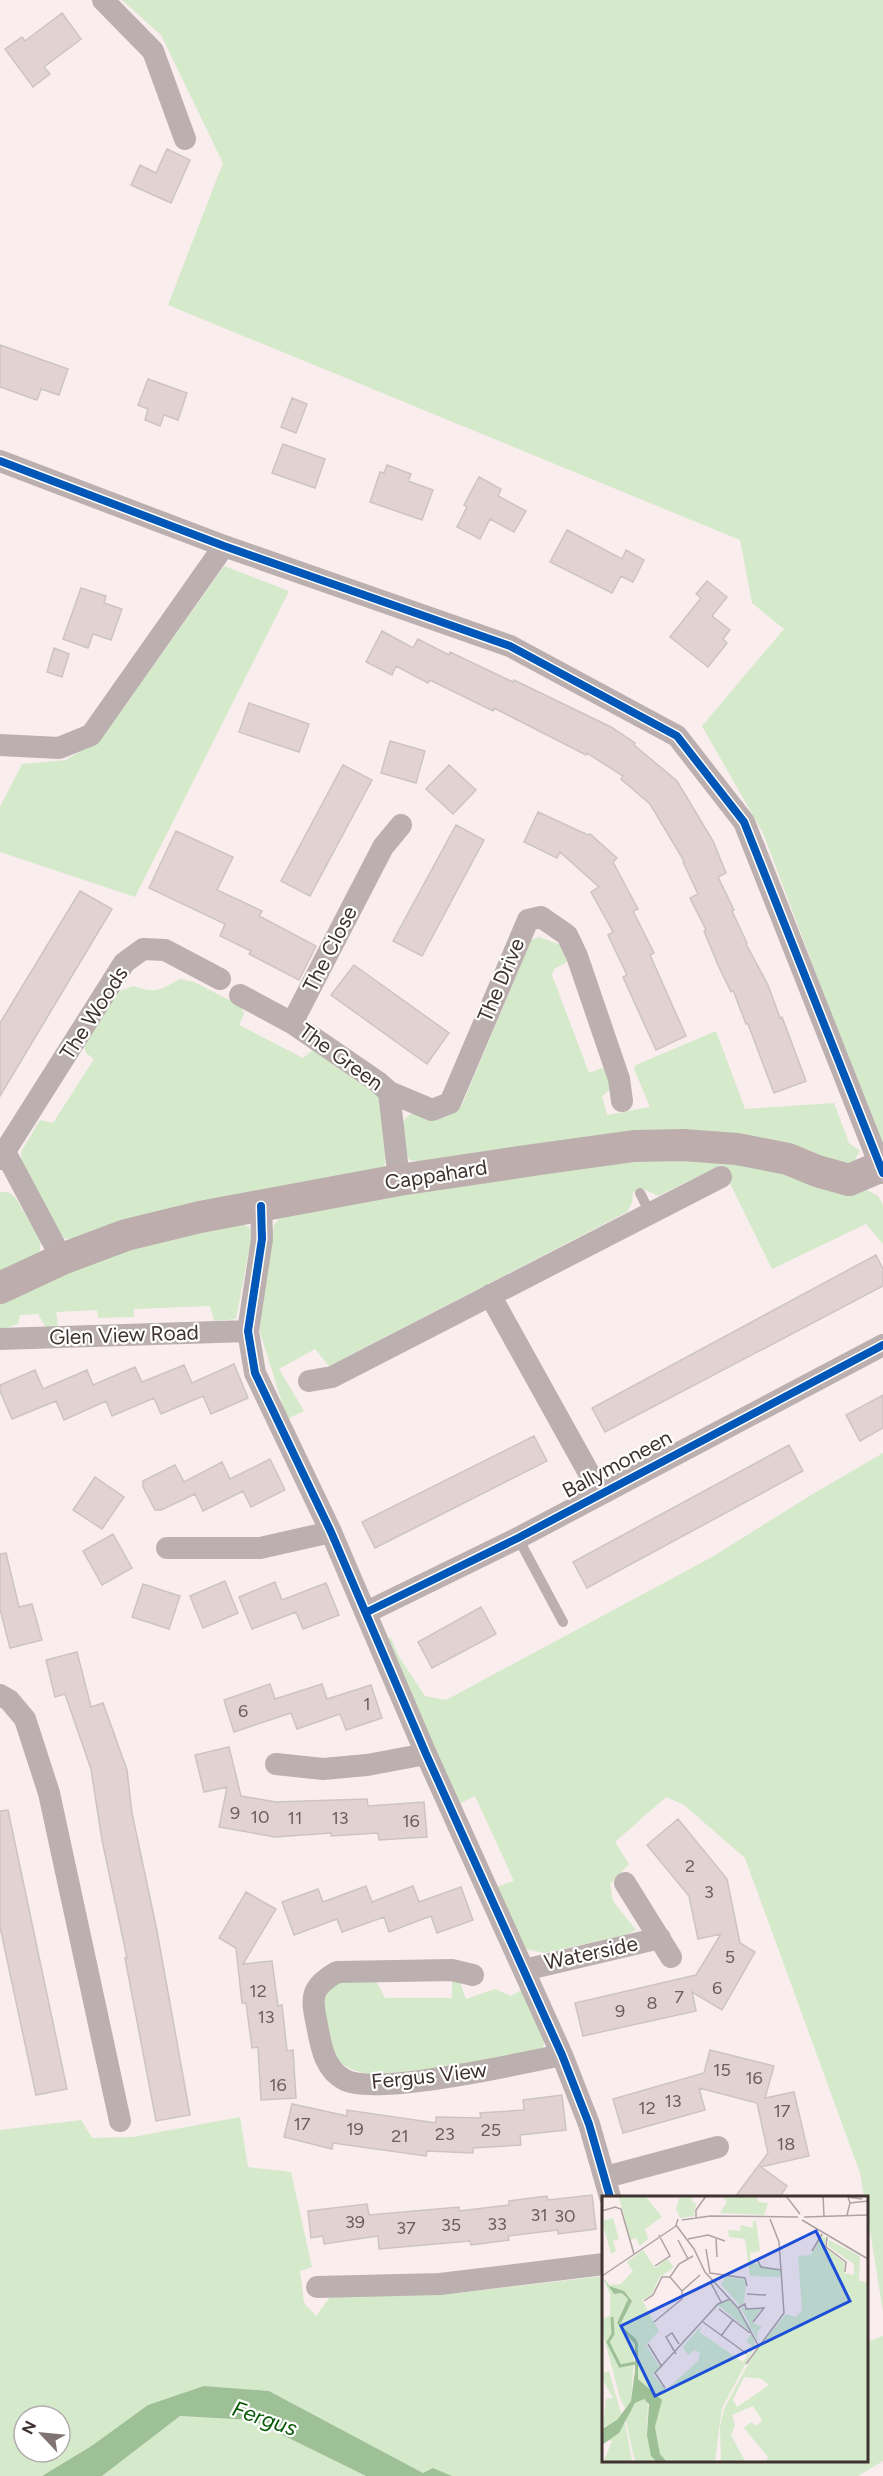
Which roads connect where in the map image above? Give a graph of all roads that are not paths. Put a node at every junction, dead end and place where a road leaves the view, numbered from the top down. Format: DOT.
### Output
graph roads {
  1 [pos="103,0"];
  2 [pos="184,139"];
  3 [pos="0,461"];
  4 [pos="224,546"];
  5 [pos="0,745"];
  6 [pos="401,825"];
  7 [pos="220,979"];
  8 [pos="240,995"];
  9 [pos="292,1023"];
  10 [pos="389,1092"];
  11 [pos="622,1101"];
  12 [pos="2,1156"];
  13 [pos="881,1170"];
  14 [pos="721,1177"];
  15 [pos="399,1180"];
  16 [pos="639,1193"];
  17 [pos="261,1206"];
  18 [pos="650,1213"];
  19 [pos="62,1259"];
  20 [pos="0,1288"];
  21 [pos="490,1295"];
  22 [pos="248,1330"];
  23 [pos="0,1339"];
  24 [pos="883,1345"];
  25 [pos="309,1381"];
  26 [pos="600,1493"];
  27 [pos="331,1532"];
  28 [pos="518,1538"];
  29 [pos="167,1548"];
  30 [pos="367,1612"];
  31 [pos="563,1622"];
  32 [pos="0,1695"];
  33 [pos="426,1754"];
  34 [pos="276,1764"];
  35 [pos="625,1883"];
  36 [pos="524,1970"];
  37 [pos="473,1975"];
  38 [pos="562,2055"];
  39 [pos="120,2121"];
  40 [pos="718,2147"];
  41 [pos="608,2187"];
  42 [pos="602,2264"];
  43 [pos="317,2287"];
  1 -- 2 [label="street"];
  3 -- 4 [label="street"];
  4 -- 5 [label="street"];
  4 -- 13 [label="street"];
  6 -- 9 [label="street, The Close"];
  7 -- 12 [label="street, The Woods"];
  8 -- 9 [label="street"];
  9 -- 10 [label="street, The Green"];
  10 -- 11 [label="street, The Drive"];
  10 -- 15 [label="street"];
  12 -- 19 [label="street, The Woods"];
  13 -- 15 [label="main road, Cappahard"];
  14 -- 18 [label="street"];
  15 -- 17 [label="main road, Cappahard"];
  16 -- 18 [label="lane"];
  17 -- 19 [label="main road, Cappahard"];
  17 -- 22 [label="street"];
  18 -- 21 [label="street"];
  19 -- 20 [label="main road, Cappahard"];
  21 -- 25 [label="street"];
  21 -- 26 [label="street, Ballymoneen"];
  22 -- 23 [label="street, Glen View Road"];
  22 -- 27 [label="street"];
  24 -- 26 [label="street, Ballymoneen"];
  26 -- 28 [label="street, Ballymoneen"];
  27 -- 29 [label="street"];
  27 -- 30 [label="street"];
  28 -- 30 [label="street, Ballymoneen"];
  28 -- 31 [label="lane"];
  30 -- 33 [label="street"];
  32 -- 39 [label="street"];
  33 -- 34 [label="street"];
  33 -- 36 [label="street"];
  35 -- 36 [label="street, Waterside"];
  36 -- 38 [label="street"];
  37 -- 38 [label="street, Fergus View"];
  38 -- 41 [label="street"];
  40 -- 41 [label="street"];
  42 -- 43 [label="street"];
}
